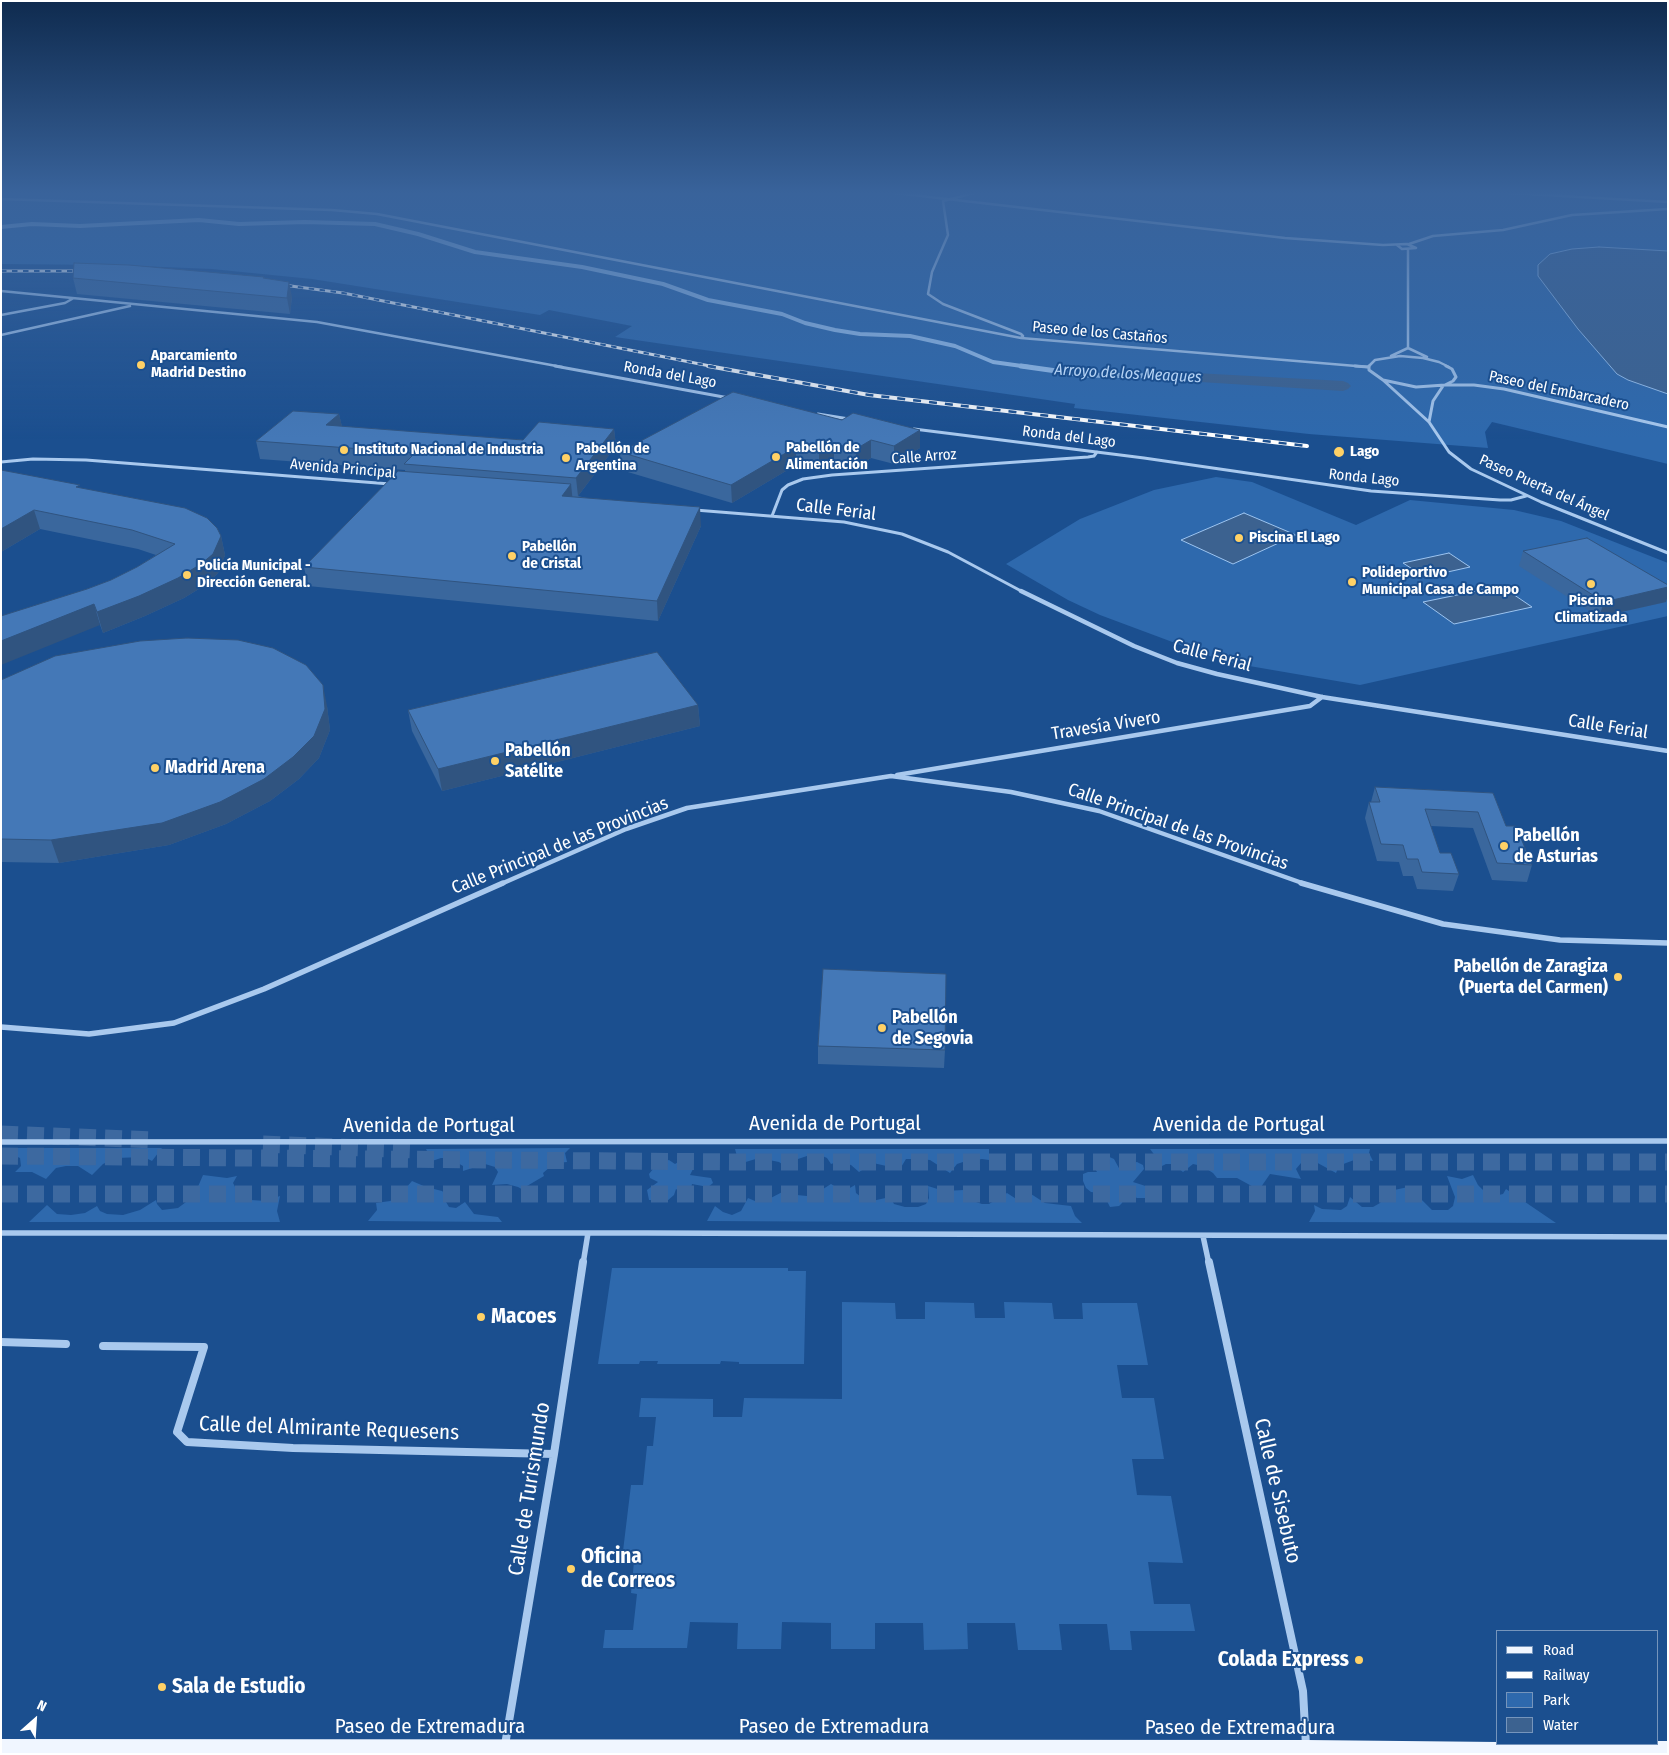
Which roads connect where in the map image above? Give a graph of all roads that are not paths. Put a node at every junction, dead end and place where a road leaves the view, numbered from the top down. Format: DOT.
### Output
graph roads {
  1 [pos="693,275"];
  2 [pos="931,275"];
  3 [pos="1408,275"];
  4 [pos="1,291"];
  5 [pos="72,299"];
  6 [pos="102,305"];
  7 [pos="135,305"];
  8 [pos="1,314"];
  9 [pos="97,314"];
  10 [pos="1,335"];
  11 [pos="1021,338"];
  12 [pos="1408,348"];
  13 [pos="1389,357"];
  14 [pos="1434,361"];
  15 [pos="1368,367"];
  16 [pos="1383,380"];
  17 [pos="1444,385"];
  18 [pos="736,399"];
  19 [pos="812,413"];
  20 [pos="855,420"];
  21 [pos="1429,422"];
  22 [pos="1668,427"];
  23 [pos="910,428"];
  24 [pos="1097,452"];
  25 [pos="1,462"];
  26 [pos="1201,466"];
  27 [pos="400,485"];
  28 [pos="1526,496"];
  29 [pos="690,509"];
  30 [pos="772,516"];
  31 [pos="1668,553"];
  32 [pos="1322,697"];
  33 [pos="1668,751"];
  34 [pos="891,776"];
  35 [pos="1668,943"];
  36 [pos="1,1026"];
  37 [pos="1668,1141"];
  38 [pos="1,1142"];
  39 [pos="1,1233"];
  40 [pos="588,1233"];
  41 [pos="1203,1236"];
  42 [pos="1668,1237"];
  43 [pos="1,1342"];
  44 [pos="66,1344"];
  45 [pos="103,1346"];
  46 [pos="554,1454"];
  47 [pos="1,1750"];
  48 [pos="93,1751"];
  49 [pos="502,1752"];
  50 [pos="1306,1752"];
  51 [pos="1668,1752"];
  1 -- 11 [label="street, Paseo de los Castaños"];
  2 -- 11 [label="street"];
  3 -- 12 [label="street"];
  4 -- 5 [label="street"];
  5 -- 6 [label="street"];
  5 -- 8 [label="street"];
  6 -- 7 [label="street"];
  6 -- 9 [label="street"];
  7 -- 9 [label="street"];
  7 -- 18 [label="street, Ronda del Lago"];
  9 -- 10 [label="street"];
  11 -- 15 [label="street, Paseo de los Castaños"];
  12 -- 13 [label="street"];
  12 -- 14 [label="street"];
  13 -- 14 [label="street"];
  13 -- 15 [label="street"];
  14 -- 17 [label="street"];
  15 -- 16 [label="street, Paseo Puerta del Ángel"];
  16 -- 17 [label="street, Paseo del Embarcadero"];
  16 -- 21 [label="street, Paseo Puerta del Ángel"];
  17 -- 21 [label="street"];
  17 -- 22 [label="street, Paseo del Embarcadero"];
  19 -- 20 [label="street"];
  21 -- 28 [label="street, Paseo Puerta del Ángel"];
  23 -- 24 [label="street, Ronda del Lago"];
  24 -- 26 [label="street, Ronda del Lago"];
  24 -- 30 [label="street, Calle Arroz"];
  25 -- 27 [label="street, Avenida Principal"];
  26 -- 28 [label="street, Ronda Lago"];
  28 -- 31 [label="street, Paseo Puerta del Ángel"];
  29 -- 30 [label="street"];
  30 -- 32 [label="street, Calle Ferial"];
  32 -- 33 [label="street, Calle Ferial"];
  32 -- 34 [label="street, Travesía Vivero"];
  34 -- 35 [label="street, Calle Principal de las Provincias"];
  34 -- 36 [label="street, Calle Principal de las Provincias"];
  37 -- 38 [label="street, Avenida de Portugal"];
  39 -- 40 [label="street"];
  40 -- 41 [label="street"];
  40 -- 46 [label="street, Calle de Turismundo"];
  41 -- 42 [label="street"];
  41 -- 50 [label="street, Calle de Sisebuto"];
  43 -- 44 [label="street"];
  45 -- 46 [label="street, Calle del Almirante Requesens"];
  46 -- 49 [label="street, Calle de Turismundo"];
  47 -- 48 [label="main road, Paseo de Extremadura"];
  48 -- 49 [label="main road, Paseo de Extremadura"];
  49 -- 50 [label="main road, Paseo de Extremadura"];
  50 -- 51 [label="main road, Paseo de Extremadura"];
}
